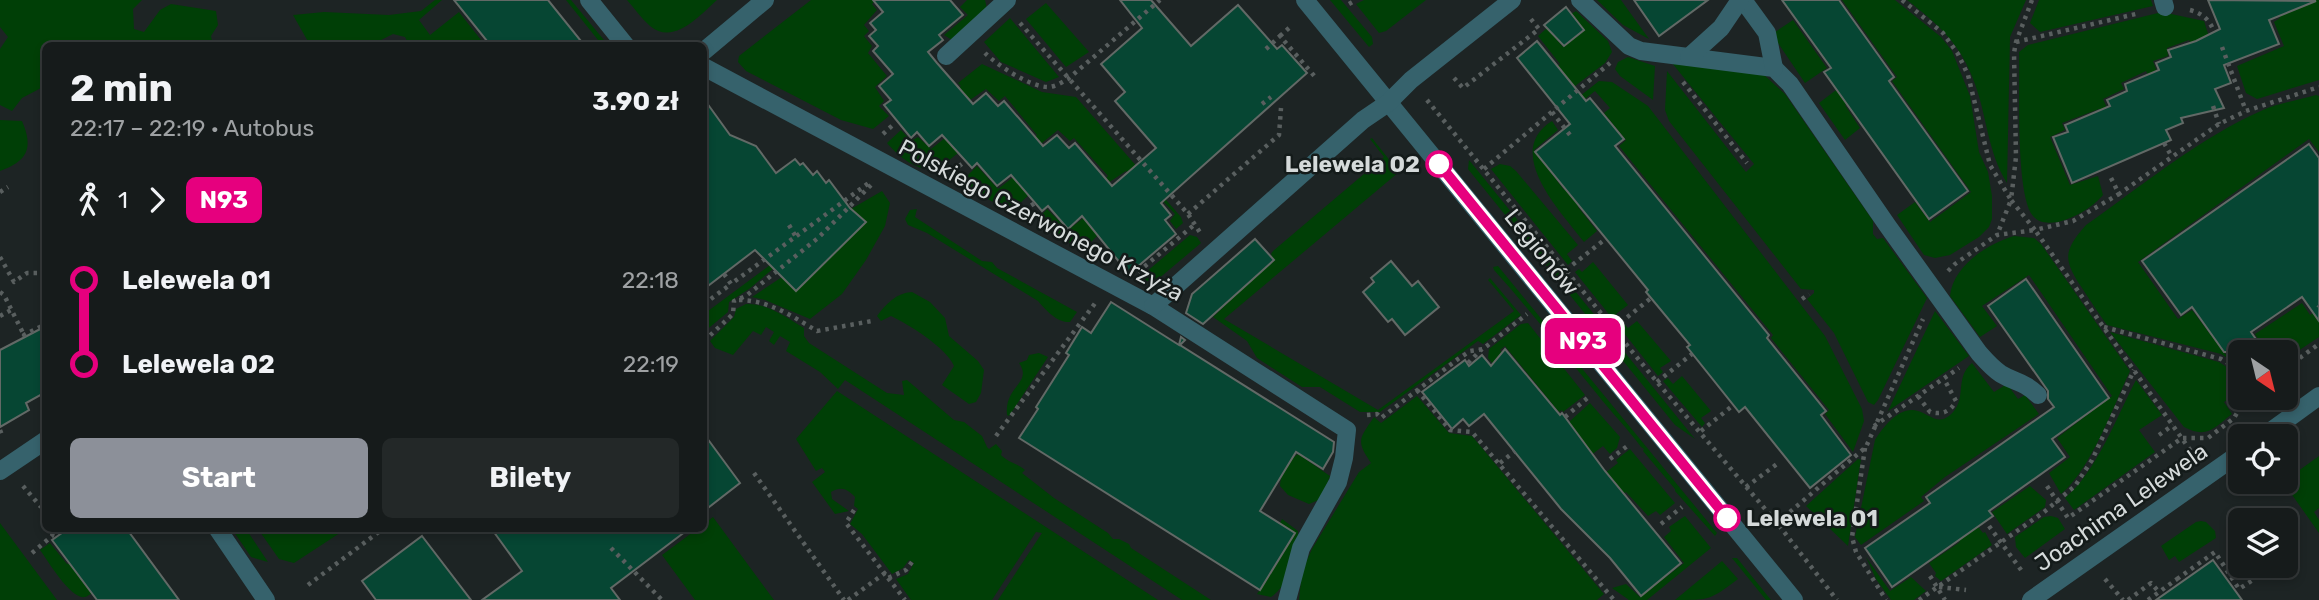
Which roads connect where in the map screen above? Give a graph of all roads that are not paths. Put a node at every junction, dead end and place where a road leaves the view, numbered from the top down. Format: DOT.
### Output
graph roads {
  1 [pos="589,0"];
  2 [pos="765,0"];
  3 [pos="1305,0"];
  4 [pos="1512,0"];
  5 [pos="1580,0"];
  6 [pos="1741,0"];
  7 [pos="1005,2"];
  8 [pos="623,42"];
  9 [pos="707,48"];
  10 [pos="946,56"];
  11 [pos="1689,57"];
  12 [pos="1774,68"];
  13 [pos="707,69"];
  14 [pos="1388,103"];
  15 [pos="1153,306"];
  16 [pos="2038,395"];
  17 [pos="2319,396"];
  18 [pos="2280,424"];
  19 [pos="42,443"];
  20 [pos="2228,461"];
  21 [pos="0,471"];
  22 [pos="220,532"];
  23 [pos="2035,597"];
  24 [pos="266,600"];
  25 [pos="1287,600"];
  26 [pos="1794,600"];
  1 -- 8 [label="street"];
  2 -- 9 [label="street"];
  3 -- 14 [label="street, Legionów"];
  4 -- 14 [label="street"];
  5 -- 11 [label="street"];
  6 -- 11 [label="street"];
  6 -- 12 [label="street"];
  7 -- 10 [label="street"];
  11 -- 12 [label="street"];
  12 -- 16 [label="street"];
  13 -- 15 [label="street, Polskiego Czerwonego Krzyża"];
  14 -- 15 [label="street"];
  14 -- 26 [label="street, Legionów"];
  15 -- 25 [label="street, Polskiego Czerwonego Krzyża"];
  17 -- 18 [label="street"];
  19 -- 21 [label="street"];
  20 -- 23 [label="street, Joachima Lelewela"];
  22 -- 24 [label="street"];
}
